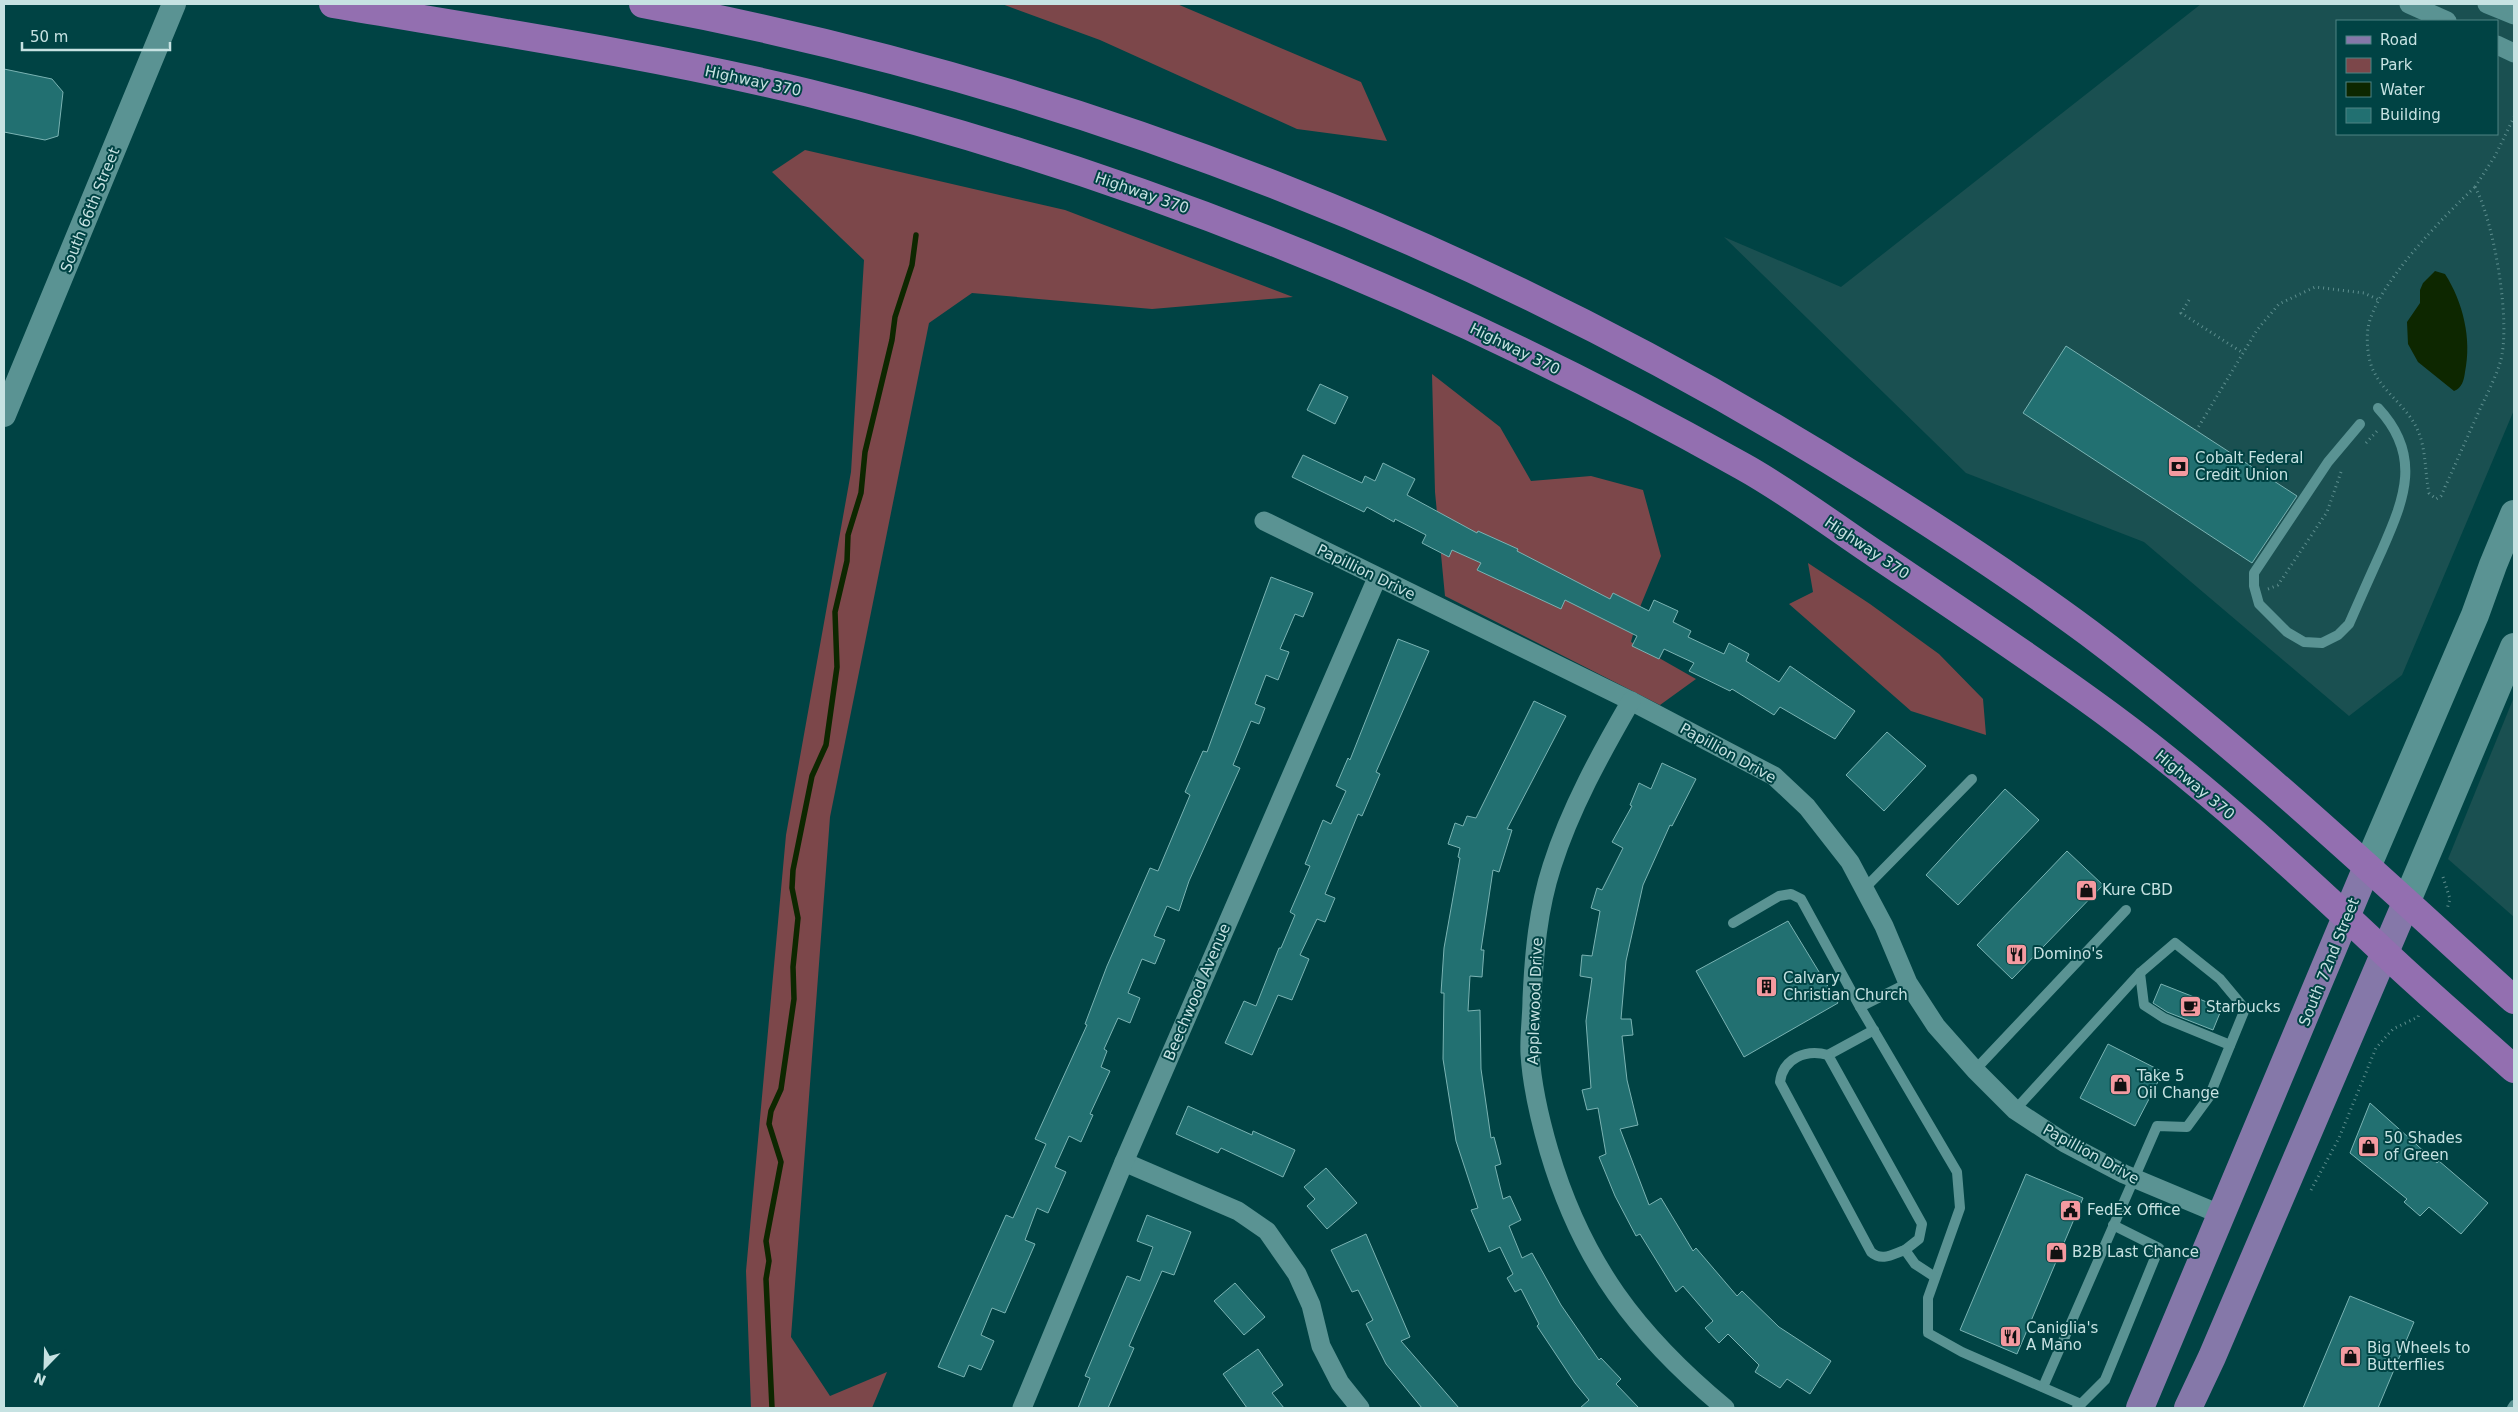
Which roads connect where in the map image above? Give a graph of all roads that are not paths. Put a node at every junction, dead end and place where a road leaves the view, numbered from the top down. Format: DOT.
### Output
graph roads {
  1 [pos="174,4"];
  2 [pos="333,4"];
  3 [pos="643,4"];
  4 [pos="2409,4"];
  5 [pos="2487,4"];
  6 [pos="2514,15"];
  7 [pos="2445,20"];
  8 [pos="2498,45"];
  9 [pos="2514,53"];
  10 [pos="2378,408"];
  11 [pos="4,415"];
  12 [pos="2360,424"];
  13 [pos="2514,514"];
  14 [pos="1264,521"];
  15 [pos="1377,578"];
  16 [pos="2514,647"];
  17 [pos="1631,702"];
  18 [pos="1972,779"];
  19 [pos="2367,867"];
  20 [pos="1864,888"];
  21 [pos="2406,903"];
  22 [pos="2126,910"];
  23 [pos="2348,916"];
  24 [pos="1732,923"];
  25 [pos="2385,953"];
  26 [pos="2140,973"];
  27 [pos="1908,983"];
  28 [pos="2514,1000"];
  29 [pos="1860,1007"];
  30 [pos="1874,1030"];
  31 [pos="2230,1045"];
  32 [pos="1828,1055"];
  33 [pos="2514,1069"];
  34 [pos="1974,1070"];
  35 [pos="2015,1110"];
  36 [pos="1124,1162"];
  37 [pos="2134,1179"];
  38 [pos="2222,1215"];
  39 [pos="2113,1225"];
  40 [pos="1905,1250"];
  41 [pos="1936,1277"];
  42 [pos="2042,1387"];
  43 [pos="2514,1405"];
  44 [pos="2079,1406"];
  45 [pos="1022,1408"];
  46 [pos="1360,1408"];
  47 [pos="1725,1408"];
  48 [pos="2140,1408"];
  49 [pos="2188,1408"];
  50 [pos="2512,1408"];
  1 -- 11 [label="street, South 66th Street"];
  2 -- 23 [label="highway, Highway 370"];
  3 -- 19 [label="highway"];
  4 -- 7 [label="street"];
  5 -- 6 [label="street"];
  8 -- 9 [label="street"];
  10 -- 12 [label="lane"];
  13 -- 19 [label="main road, South 72nd Street"];
  14 -- 15 [label="street, Papillion Drive"];
  15 -- 17 [label="street, Papillion Drive"];
  15 -- 36 [label="street, Beechwood Avenue"];
  16 -- 21 [label="main road"];
  17 -- 20 [label="street, Papillion Drive"];
  17 -- 47 [label="street, Applewood Drive"];
  18 -- 20 [label="lane"];
  19 -- 21 [label="highway"];
  19 -- 23 [label="main road, South 72nd Street"];
  20 -- 27 [label="street, Papillion Drive"];
  21 -- 25 [label="main road"];
  21 -- 28 [label="highway"];
  22 -- 34 [label="lane"];
  23 -- 25 [label="highway, Highway 370"];
  23 -- 38 [label="main road, South 72nd Street"];
  24 -- 29 [label="lane"];
  25 -- 33 [label="highway, Highway 370"];
  25 -- 49 [label="main road"];
  26 -- 31 [label="lane"];
  26 -- 31 [label="lane"];
  26 -- 35 [label="lane"];
  27 -- 29 [label="lane"];
  27 -- 34 [label="street, Papillion Drive"];
  29 -- 30 [label="lane"];
  30 -- 32 [label="lane"];
  30 -- 41 [label="lane"];
  31 -- 37 [label="lane"];
  32 -- 40 [label="lane"];
  32 -- 40 [label="lane"];
  34 -- 35 [label="street, Papillion Drive"];
  35 -- 37 [label="street, Papillion Drive"];
  36 -- 45 [label="street, Beechwood Avenue"];
  36 -- 46 [label="street"];
  37 -- 38 [label="street, Papillion Drive"];
  37 -- 39 [label="lane"];
  38 -- 48 [label="main road, South 72nd Street"];
  39 -- 42 [label="lane"];
  39 -- 44 [label="lane"];
  40 -- 41 [label="lane"];
  41 -- 42 [label="lane"];
  42 -- 44 [label="lane"];
  43 -- 50 [label="lane"];
}
